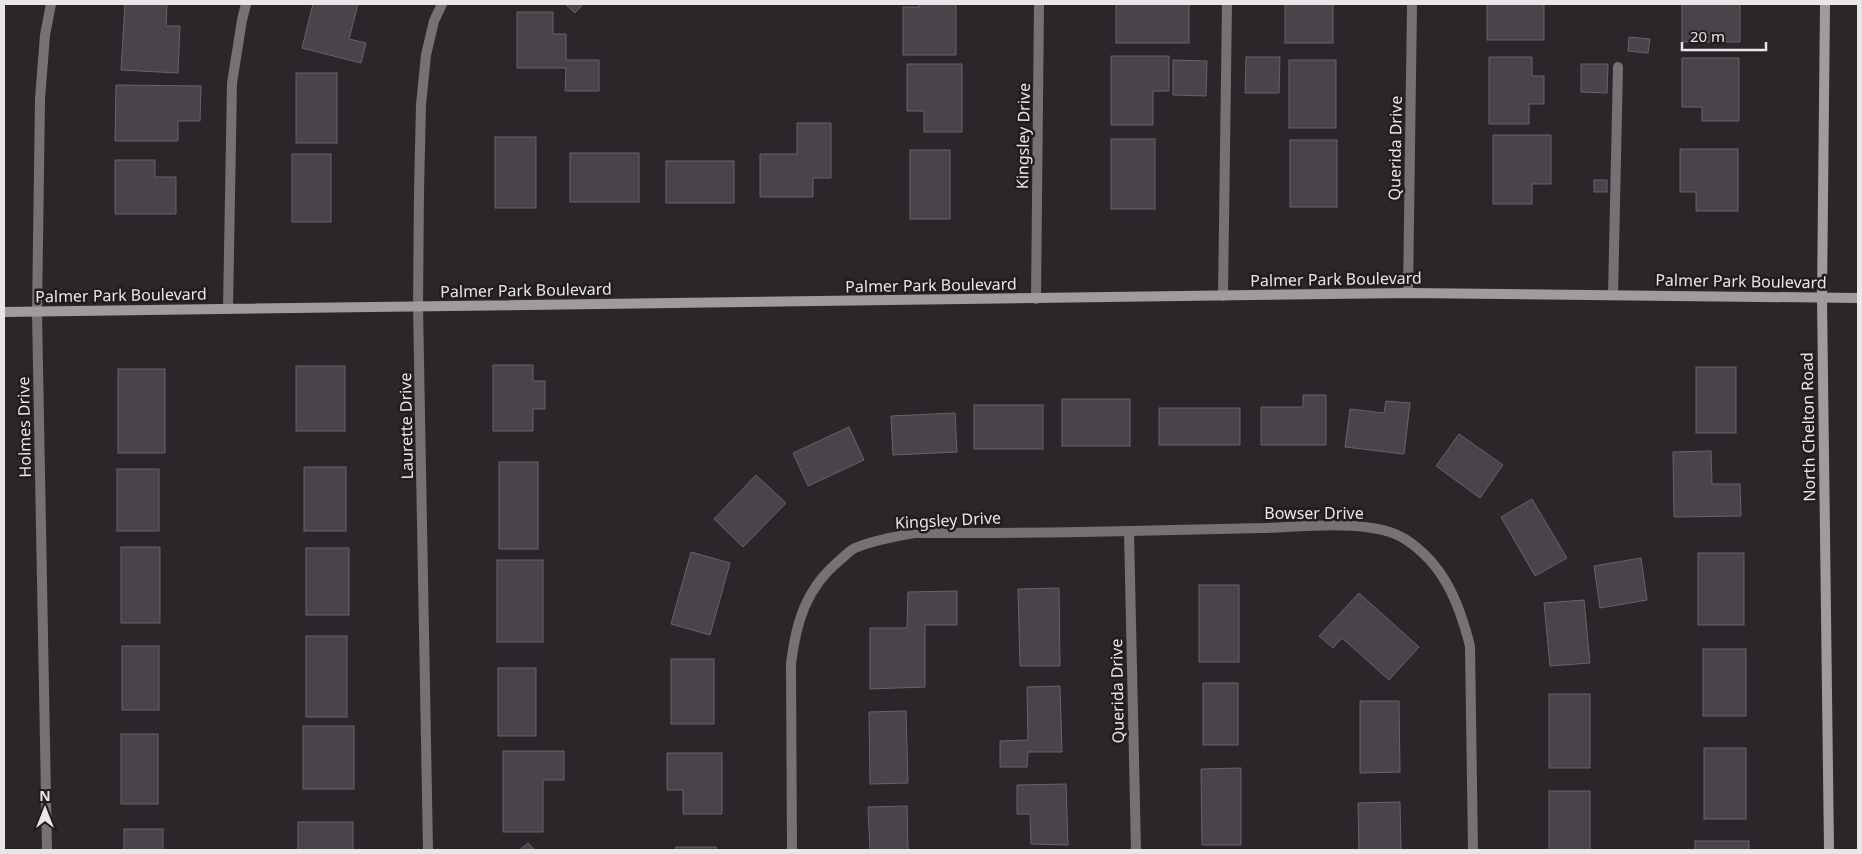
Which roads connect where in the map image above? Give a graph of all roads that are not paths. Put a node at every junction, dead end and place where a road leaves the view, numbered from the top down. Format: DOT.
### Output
graph roads {
  1 [pos="51,4"];
  2 [pos="246,4"];
  3 [pos="442,4"];
  4 [pos="1039,4"];
  5 [pos="1227,4"];
  6 [pos="1412,4"];
  7 [pos="1825,4"];
  8 [pos="1618,67"];
  9 [pos="1408,293"];
  10 [pos="1613,295"];
  11 [pos="1223,296"];
  12 [pos="1822,297"];
  13 [pos="1858,298"];
  14 [pos="1036,299"];
  15 [pos="418,306"];
  16 [pos="228,309"];
  17 [pos="4,312"];
  18 [pos="37,312"];
  19 [pos="1129,531"];
  20 [pos="47,850"];
  21 [pos="428,850"];
  22 [pos="792,850"];
  23 [pos="1136,850"];
  24 [pos="1473,850"];
  25 [pos="1829,850"];
  1 -- 18 [label="street, Holmes Drive"];
  2 -- 16 [label="street"];
  3 -- 15 [label="street, Laurette Drive"];
  4 -- 14 [label="street, Kingsley Drive"];
  5 -- 11 [label="street"];
  6 -- 9 [label="street, Querida Drive"];
  7 -- 12 [label="main road, North Chelton Road"];
  8 -- 10 [label="street"];
  9 -- 10 [label="main road, Palmer Park Boulevard"];
  9 -- 11 [label="main road, Palmer Park Boulevard"];
  10 -- 12 [label="main road, Palmer Park Boulevard"];
  11 -- 14 [label="main road, Palmer Park Boulevard"];
  12 -- 13 [label="main road, Palmer Park Boulevard"];
  12 -- 25 [label="main road, North Chelton Road"];
  14 -- 15 [label="main road, Palmer Park Boulevard"];
  15 -- 16 [label="main road, Palmer Park Boulevard"];
  15 -- 21 [label="street, Laurette Drive"];
  16 -- 18 [label="main road, Palmer Park Boulevard"];
  17 -- 18 [label="main road, Palmer Park Boulevard"];
  18 -- 20 [label="street, Holmes Drive"];
  19 -- 22 [label="street, Kingsley Drive"];
  19 -- 23 [label="street, Querida Drive"];
  19 -- 24 [label="street, Bowser Drive"];
}
